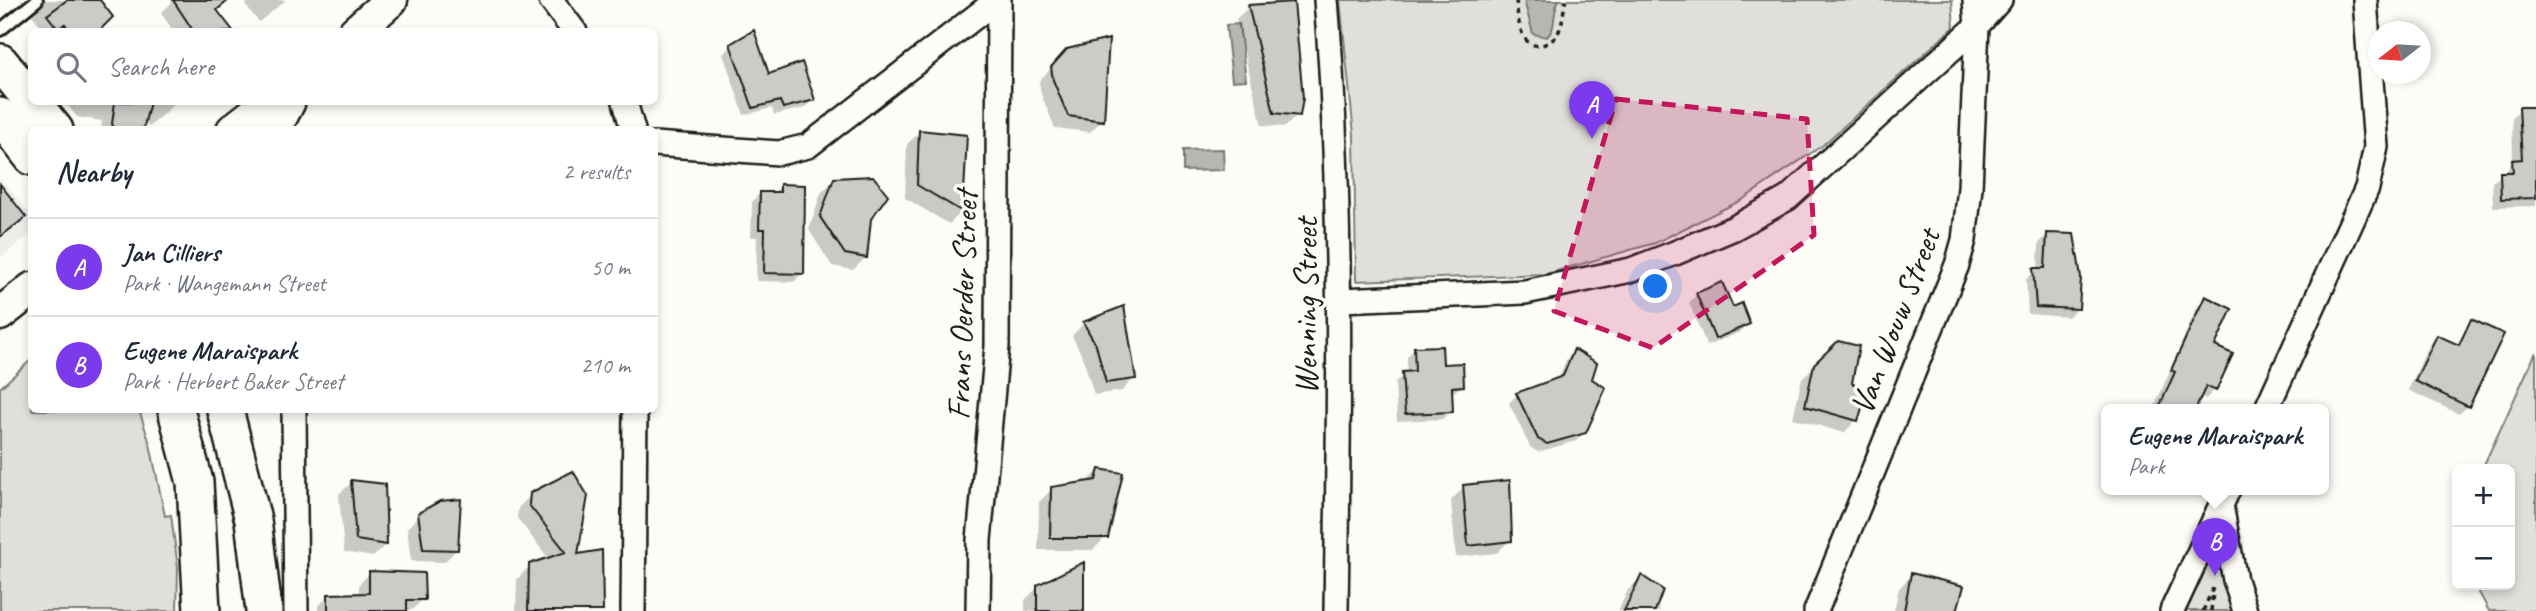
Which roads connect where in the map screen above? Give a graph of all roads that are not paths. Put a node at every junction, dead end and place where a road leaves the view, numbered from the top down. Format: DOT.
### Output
graph roads {
  1 [pos="37,0"];
  2 [pos="391,0"];
  3 [pos="551,0"];
  4 [pos="998,0"];
  5 [pos="1325,0"];
  6 [pos="1975,0"];
  7 [pos="2000,0"];
  8 [pos="2365,0"];
  9 [pos="1977,26"];
  10 [pos="360,28"];
  11 [pos="572,28"];
  12 [pos="0,30"];
  13 [pos="0,62"];
  14 [pos="28,96"];
  15 [pos="35,105"];
  16 [pos="265,105"];
  17 [pos="285,105"];
  18 [pos="626,105"];
  19 [pos="0,116"];
  20 [pos="52,126"];
  21 [pos="238,126"];
  22 [pos="274,126"];
  23 [pos="632,126"];
  24 [pos="658,144"];
  25 [pos="28,152"];
  26 [pos="28,292"];
  27 [pos="1341,300"];
  28 [pos="0,314"];
  29 [pos="2269,404"];
  30 [pos="177,413"];
  31 [pos="226,413"];
  32 [pos="294,413"];
  33 [pos="635,413"];
  34 [pos="2224,498"];
  35 [pos="202,611"];
  36 [pos="264,611"];
  37 [pos="296,611"];
  38 [pos="634,611"];
  39 [pos="978,611"];
  40 [pos="1336,611"];
  41 [pos="1816,611"];
  42 [pos="2172,611"];
  43 [pos="2245,611"];
  1 -- 12 [label="lane"];
  2 -- 10 [label="main road"];
  3 -- 11 [label="street"];
  4 -- 24 [label="street"];
  4 -- 39 [label="street, Frans Oerder Street"];
  5 -- 27 [label="street, Wenning Street"];
  6 -- 9 [label="street, Van Wouw Street"];
  7 -- 9 [label="street"];
  8 -- 29 [label="street"];
  9 -- 27 [label="street"];
  9 -- 41 [label="street, Van Wouw Street"];
  13 -- 14 [label="main road"];
  15 -- 20 [label="main road"];
  16 -- 21 [label="main road"];
  17 -- 22 [label="main road"];
  18 -- 23 [label="street"];
  19 -- 25 [label="main road"];
  26 -- 28 [label="main road"];
  27 -- 40 [label="street, Wenning Street"];
  30 -- 35 [label="main road"];
  31 -- 36 [label="main road"];
  32 -- 37 [label="street"];
  33 -- 38 [label="street"];
  34 -- 42 [label="street"];
  34 -- 43 [label="street"];
}
